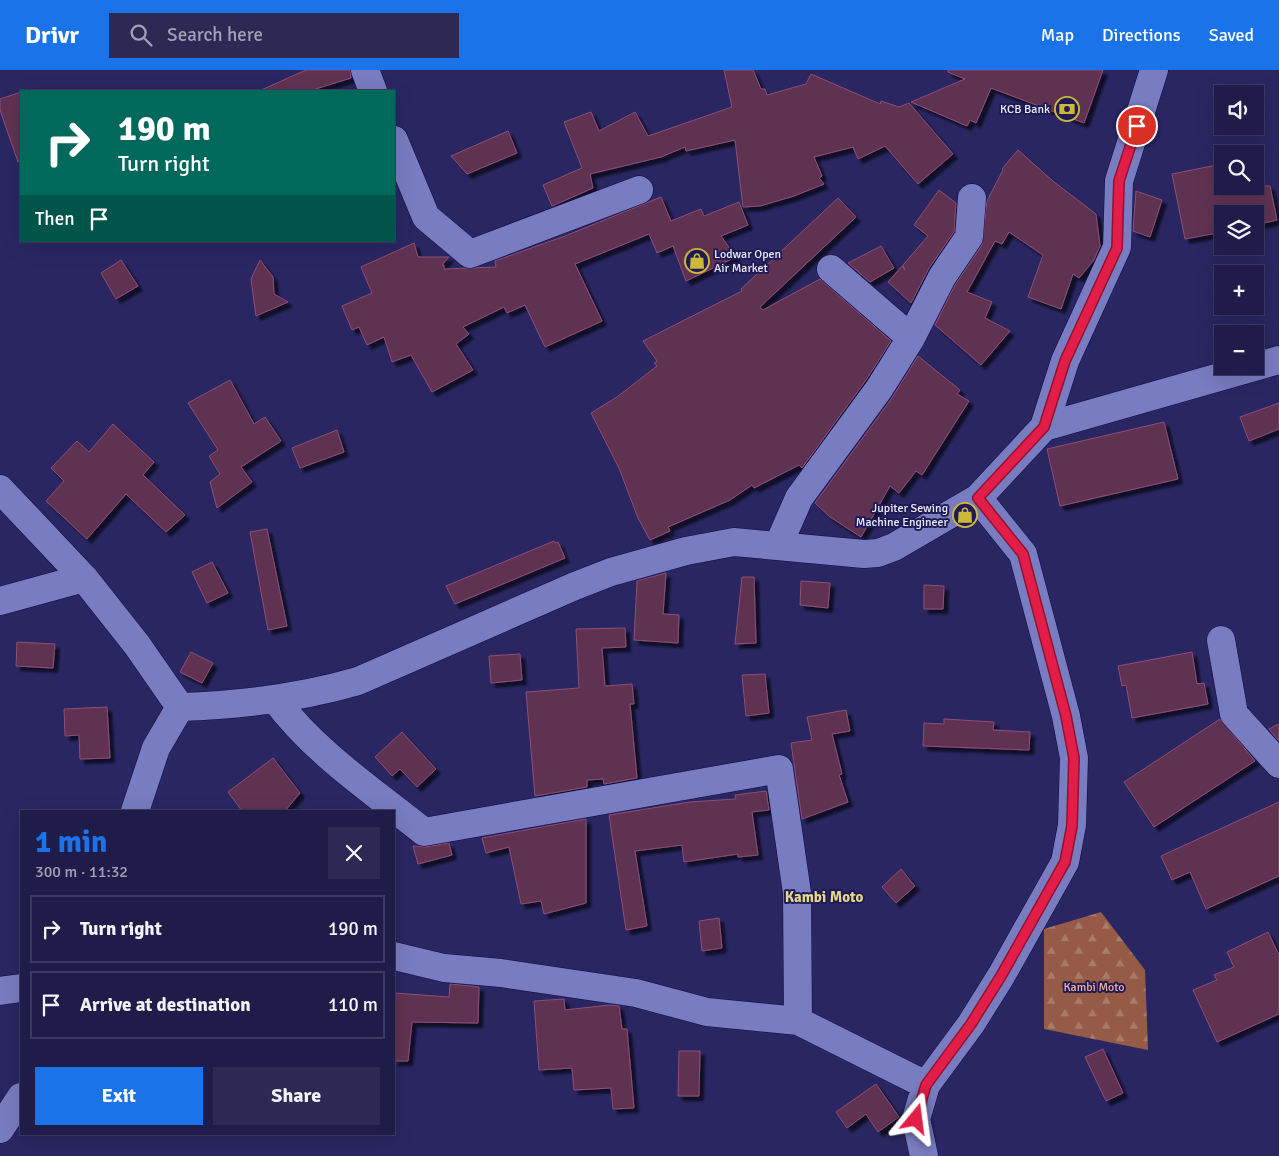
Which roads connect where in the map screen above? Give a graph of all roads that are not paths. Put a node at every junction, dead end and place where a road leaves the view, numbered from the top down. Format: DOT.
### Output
graph roads {
  1 [pos="365,70"];
  2 [pos="1154,70"];
  3 [pos="374,90"];
  4 [pos="395,142"];
  5 [pos="639,190"];
  6 [pos="972,198"];
  7 [pos="831,269"];
  8 [pos="911,338"];
  9 [pos="1279,360"];
  10 [pos="1044,427"];
  11 [pos="0,489"];
  12 [pos="978,498"];
  13 [pos="778,546"];
  14 [pos="84,578"];
  15 [pos="0,601"];
  16 [pos="1221,640"];
  17 [pos="275,699"];
  18 [pos="180,707"];
  19 [pos="1279,764"];
  20 [pos="136,810"];
  21 [pos="395,956"];
  22 [pos="20,988"];
  23 [pos="0,991"];
  24 [pos="798,1021"];
  25 [pos="926,1085"];
  26 [pos="20,1099"];
  27 [pos="0,1129"];
  28 [pos="924,1156"];
  1 -- 3 [label="street"];
  2 -- 10 [label="street"];
  4 -- 5 [label="street"];
  6 -- 8 [label="street"];
  7 -- 8 [label="street"];
  8 -- 13 [label="street"];
  9 -- 10 [label="street"];
  10 -- 12 [label="street"];
  11 -- 14 [label="street"];
  12 -- 13 [label="street"];
  12 -- 25 [label="street"];
  13 -- 17 [label="street"];
  14 -- 15 [label="street"];
  14 -- 18 [label="street"];
  16 -- 19 [label="street"];
  17 -- 18 [label="street"];
  17 -- 24 [label="street"];
  18 -- 20 [label="street"];
  21 -- 24 [label="street"];
  22 -- 23 [label="street"];
  24 -- 25 [label="street"];
  25 -- 28 [label="street"];
  26 -- 27 [label="street"];
}
